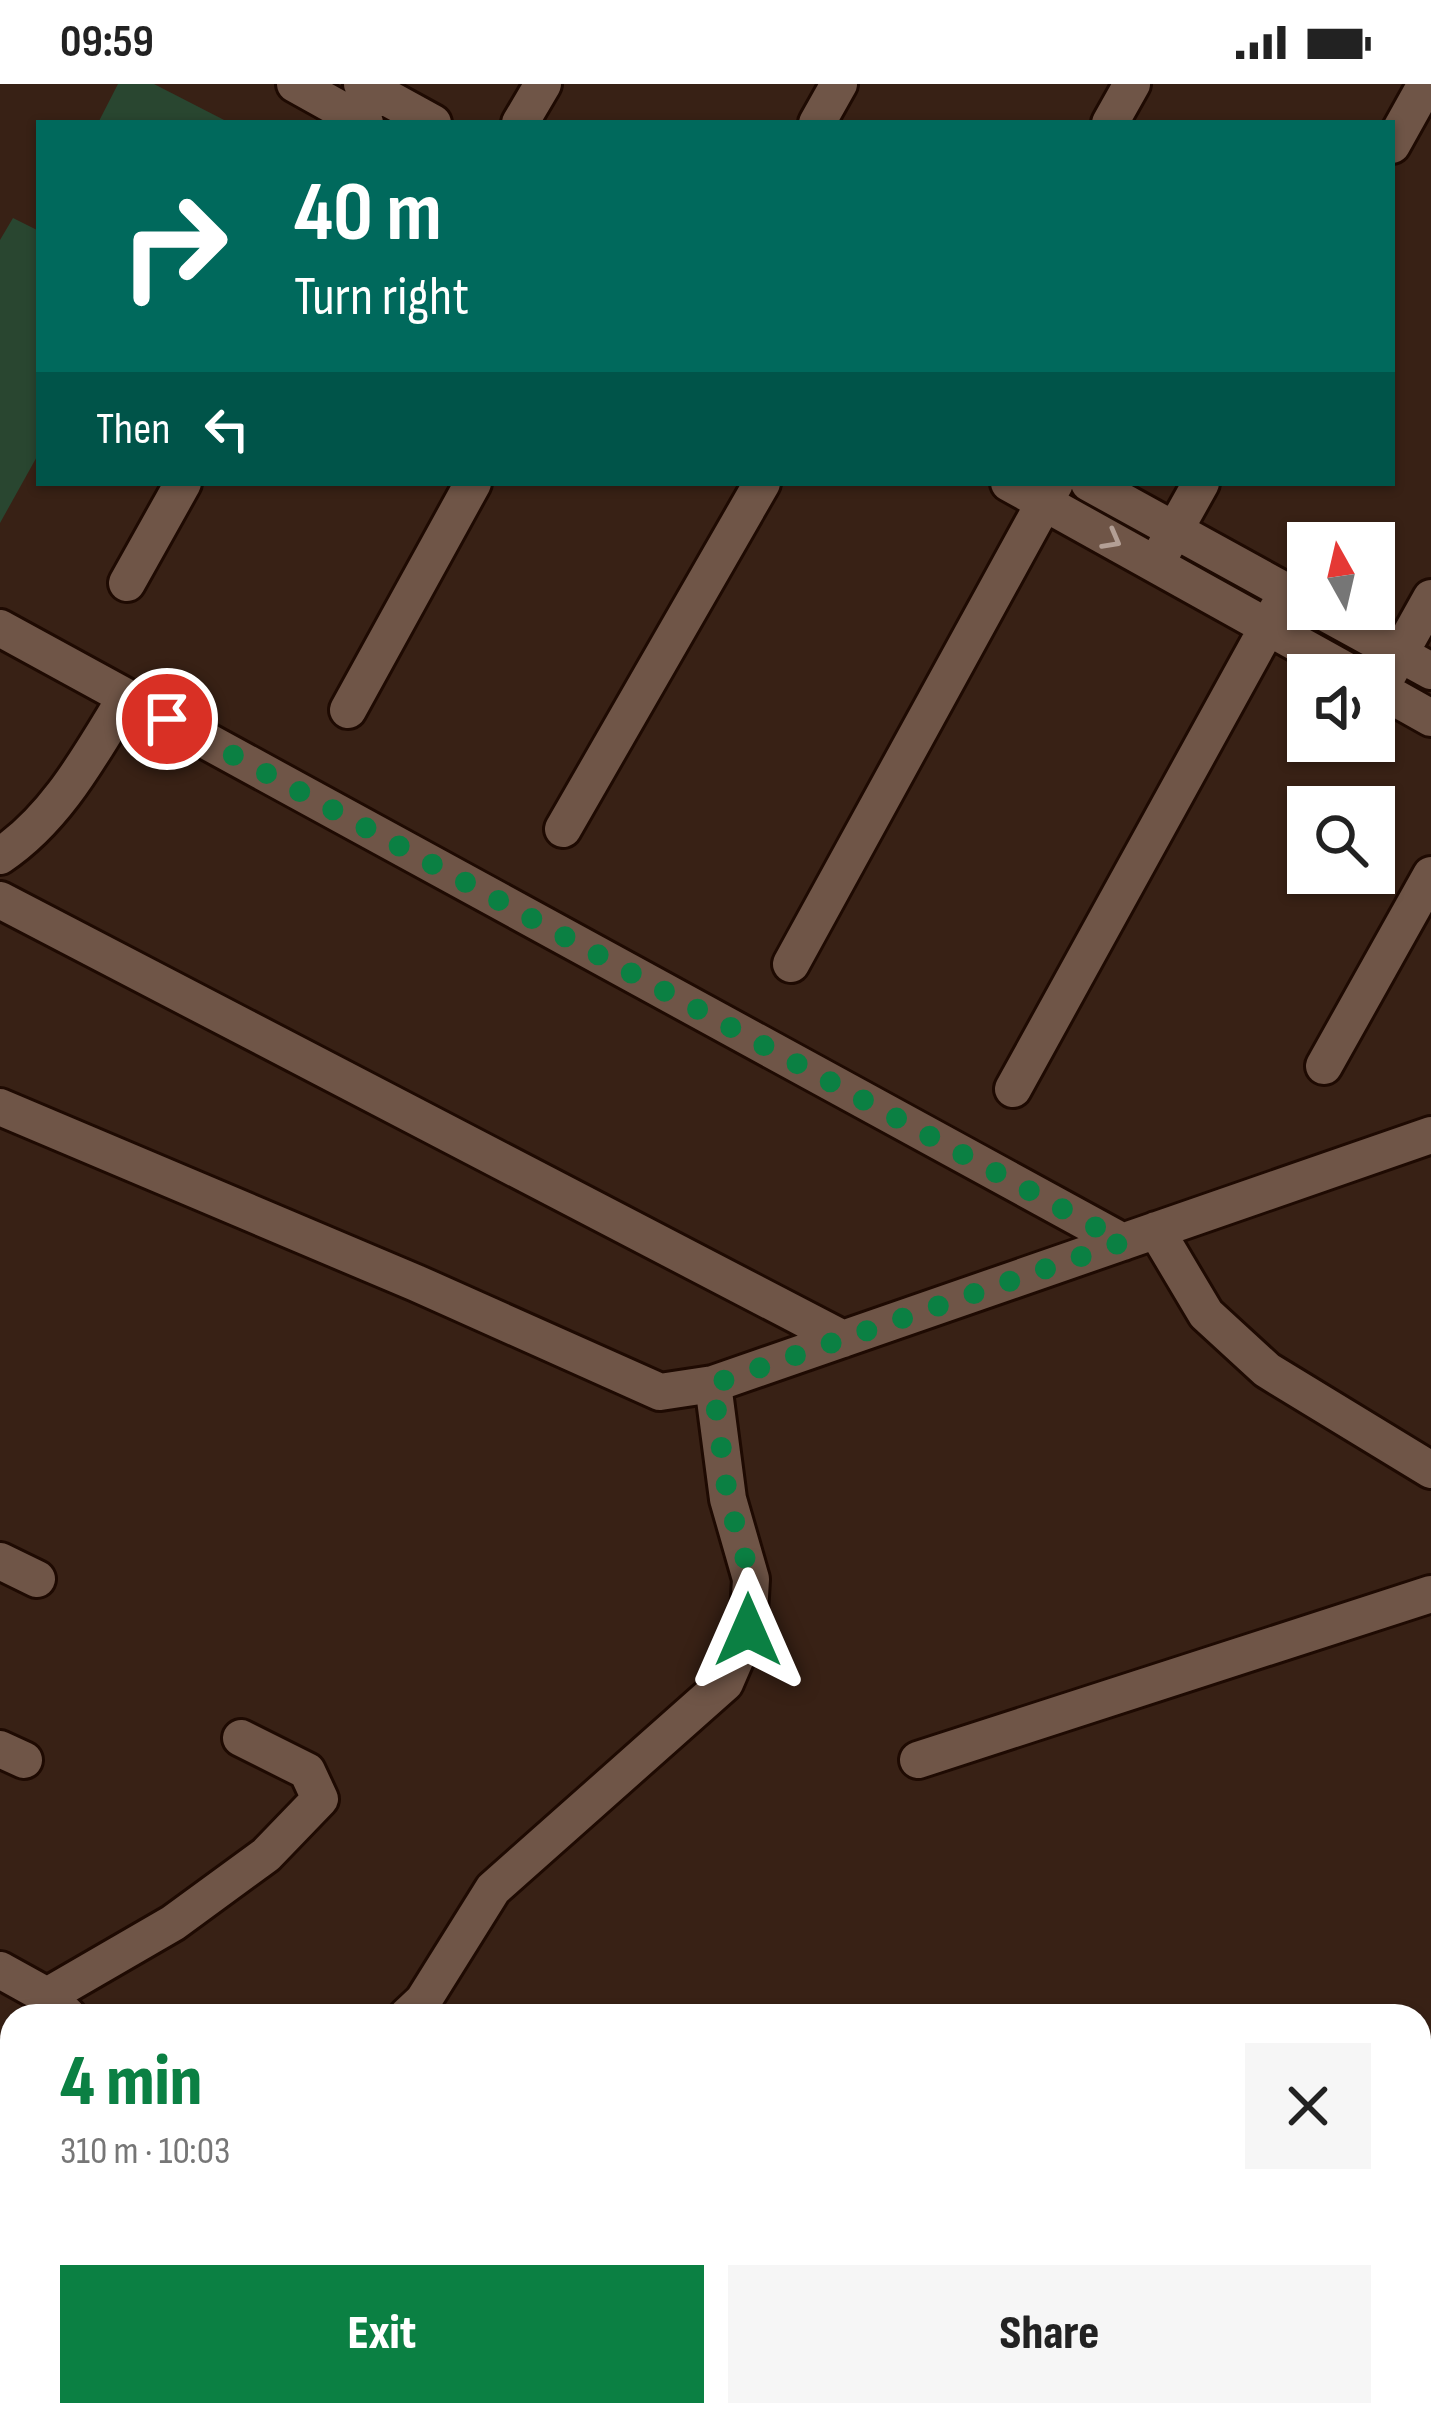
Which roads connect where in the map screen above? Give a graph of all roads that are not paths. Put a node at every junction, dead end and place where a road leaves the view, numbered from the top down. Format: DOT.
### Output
graph roads {
  1 [pos="295,84"];
  2 [pos="362,84"];
  3 [pos="543,84"];
  4 [pos="839,84"];
  5 [pos="1132,84"];
  6 [pos="1426,84"];
  7 [pos="381,116"];
  8 [pos="522,120"];
  9 [pos="819,120"];
  10 [pos="1112,120"];
  11 [pos="1395,140"];
  12 [pos="181,486"];
  13 [pos="470,486"];
  14 [pos="760,486"];
  15 [pos="1094,486"];
  16 [pos="1199,486"];
  17 [pos="1050,493"];
  18 [pos="1174,530"];
  19 [pos="1156,565"];
  20 [pos="127,583"];
  21 [pos="1287,593"];
  22 [pos="1431,598"];
  23 [pos="1287,615"];
  24 [pos="0,628"];
  25 [pos="1269,628"];
  26 [pos="1355,630"];
  27 [pos="1315,654"];
  28 [pos="1416,663"];
  29 [pos="125,697"];
  30 [pos="1395,698"];
  31 [pos="348,710"];
  32 [pos="1431,718"];
  33 [pos="563,829"];
  34 [pos="0,856"];
  35 [pos="1431,874"];
  36 [pos="0,900"];
  37 [pos="790,964"];
  38 [pos="1324,1066"];
  39 [pos="1013,1090"];
  40 [pos="0,1107"];
  41 [pos="1431,1135"];
  42 [pos="1140,1236"];
  43 [pos="843,1339"];
  44 [pos="713,1384"];
  45 [pos="1431,1470"];
  46 [pos="0,1562"];
  47 [pos="38,1580"];
  48 [pos="1431,1594"];
  49 [pos="242,1738"];
  50 [pos="918,1760"];
  51 [pos="0,1970"];
  52 [pos="54,2004"];
  53 [pos="60,2004"];
  54 [pos="420,2004"];
  1 -- 7 [label="street"];
  2 -- 7 [label="street"];
  3 -- 8 [label="street"];
  4 -- 9 [label="street"];
  5 -- 10 [label="street"];
  6 -- 11 [label="street"];
  12 -- 20 [label="street"];
  13 -- 31 [label="street"];
  14 -- 33 [label="street"];
  15 -- 18 [label="street"];
  16 -- 18 [label="street"];
  17 -- 19 [label="street, one-way"];
  17 -- 37 [label="street"];
  18 -- 19 [label="street"];
  18 -- 21 [label="street"];
  19 -- 25 [label="street"];
  22 -- 28 [label="street"];
  23 -- 25 [label="street"];
  24 -- 29 [label="street"];
  25 -- 27 [label="street"];
  25 -- 39 [label="street"];
  26 -- 28 [label="street"];
  29 -- 34 [label="street"];
  29 -- 42 [label="street"];
  30 -- 32 [label="street"];
  35 -- 38 [label="street"];
  36 -- 43 [label="street"];
  40 -- 44 [label="street"];
  41 -- 42 [label="street"];
  42 -- 43 [label="street"];
  42 -- 45 [label="street"];
  43 -- 44 [label="street"];
  44 -- 54 [label="street"];
  46 -- 47 [label="street"];
  48 -- 50 [label="street"];
  49 -- 53 [label="street"];
  51 -- 52 [label="street"];
}
